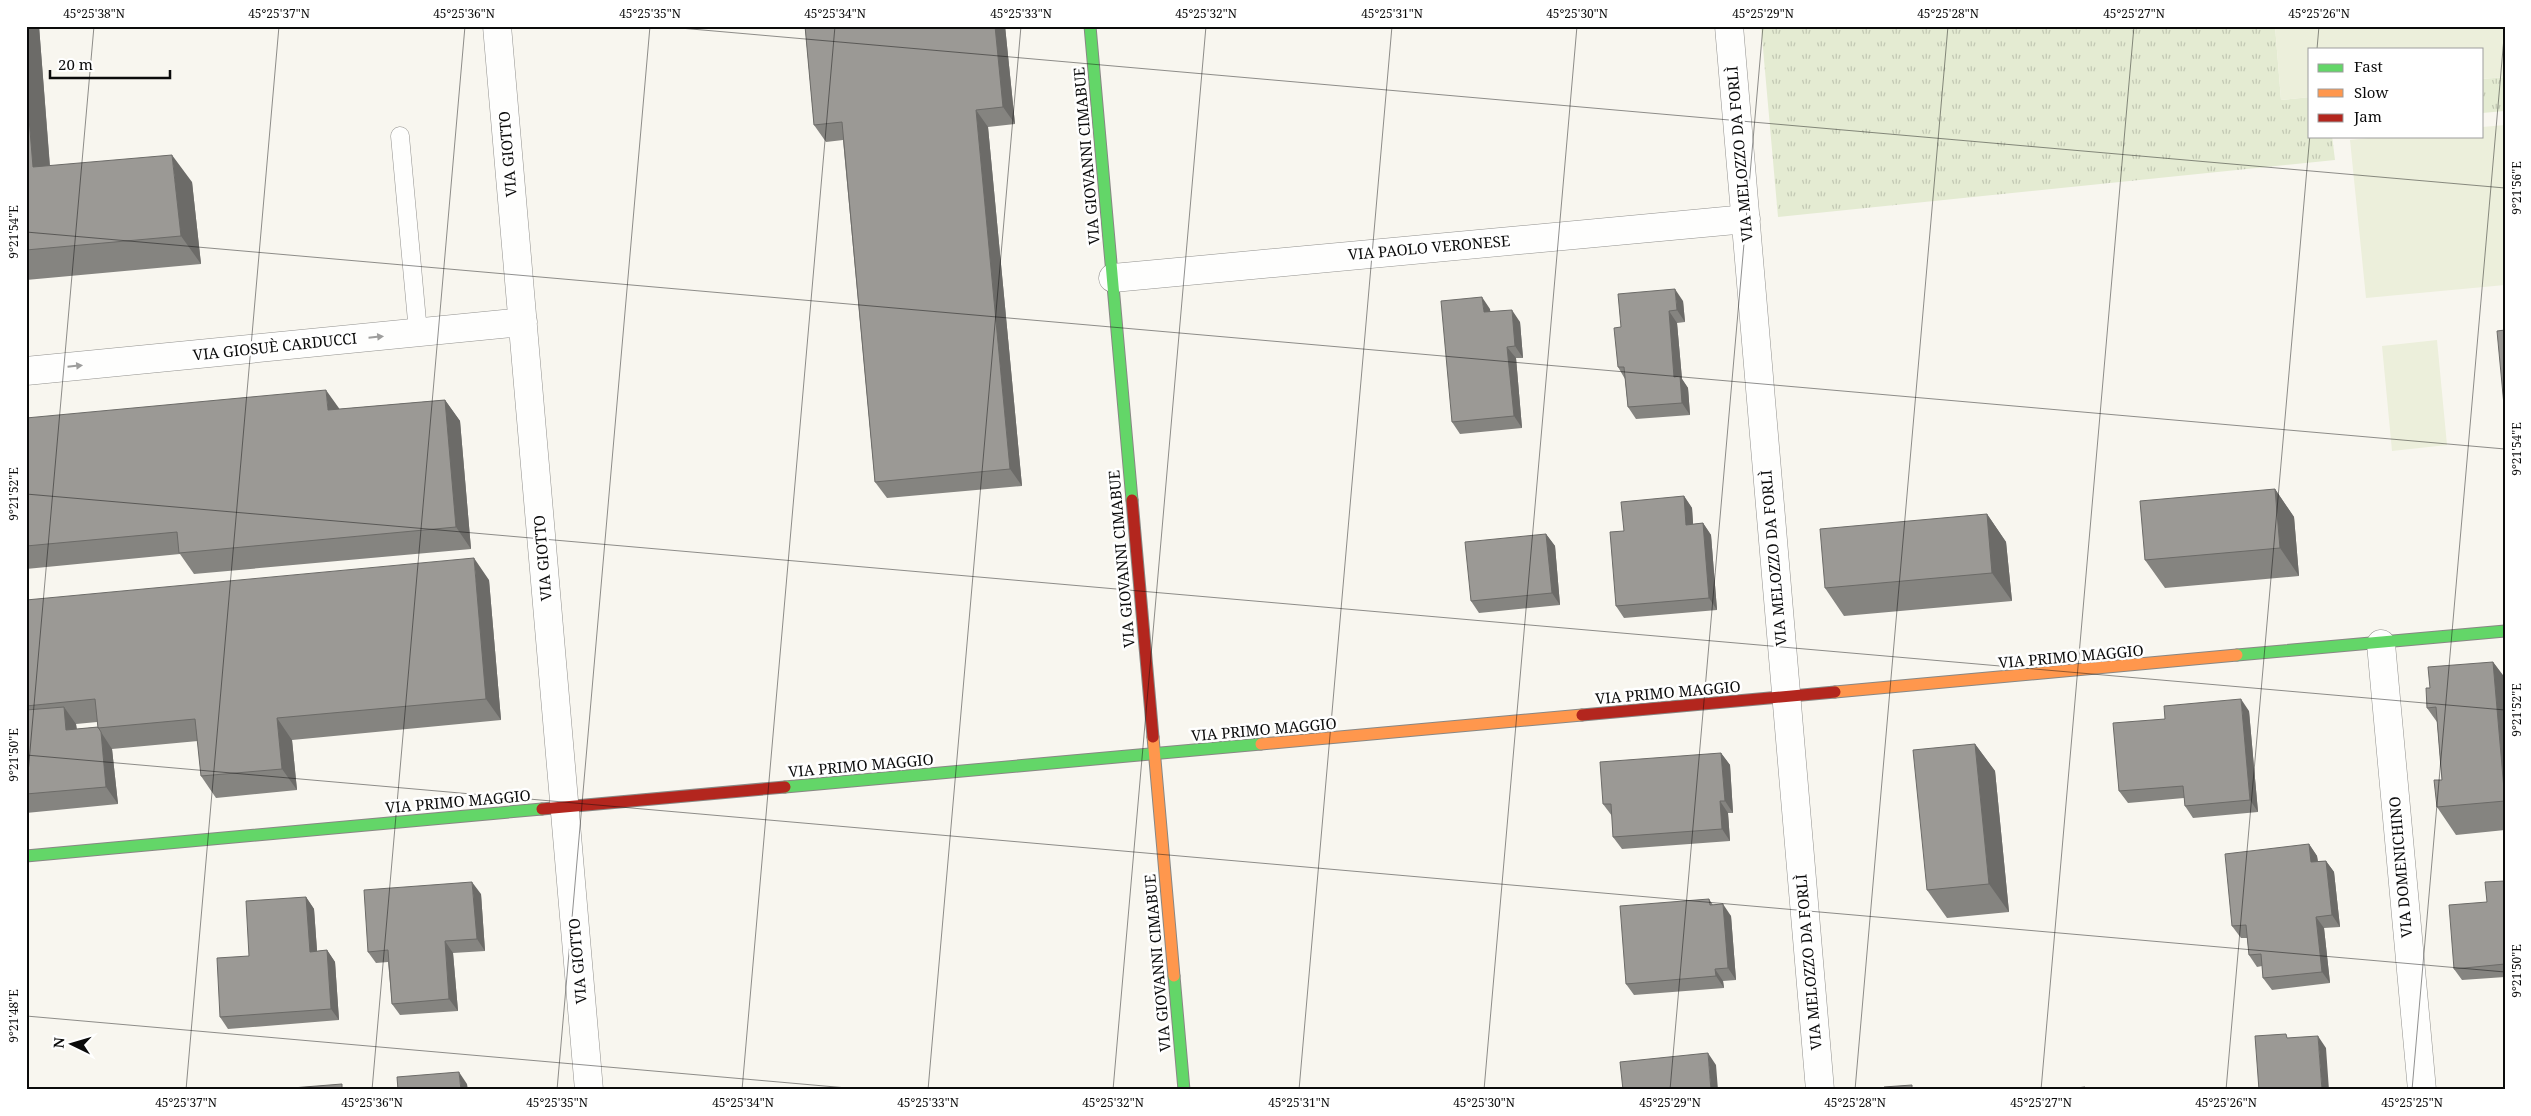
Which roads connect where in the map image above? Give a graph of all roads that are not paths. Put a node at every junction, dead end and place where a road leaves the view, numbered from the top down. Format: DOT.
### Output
graph roads {
  1 [pos="497,26"];
  2 [pos="1090,26"];
  3 [pos="1729,26"];
  4 [pos="400,136"];
  5 [pos="1746,219"];
  6 [pos="1113,278"];
  7 [pos="523,322"];
  8 [pos="418,332"];
  9 [pos="26,371"];
  10 [pos="2505,631"];
  11 [pos="2381,644"];
  12 [pos="1786,698"];
  13 [pos="1154,755"];
  14 [pos="565,808"];
  15 [pos="26,856"];
  16 [pos="589,1090"];
  17 [pos="1184,1090"];
  18 [pos="1820,1090"];
  19 [pos="2422,1090"];
  1 -- 7 [label="street, VIA GIOTTO"];
  2 -- 6 [label="street, VIA GIOVANNI CIMABUE"];
  3 -- 5 [label="street, VIA MELOZZO DA FORLÌ"];
  4 -- 8 [label="lane"];
  5 -- 6 [label="street, VIA PAOLO VERONESE"];
  5 -- 12 [label="street, VIA MELOZZO DA FORLÌ"];
  6 -- 13 [label="street, VIA GIOVANNI CIMABUE"];
  7 -- 8 [label="street, VIA GIOSUÈ CARDUCCI"];
  7 -- 14 [label="street, VIA GIOTTO"];
  9 -- 8 [label="street, VIA GIOSUÈ CARDUCCI, one-way"];
  10 -- 11 [label="street, VIA PRIMO MAGGIO"];
  11 -- 12 [label="street, VIA PRIMO MAGGIO"];
  11 -- 19 [label="street, VIA DOMENICHINO"];
  12 -- 13 [label="street, VIA PRIMO MAGGIO"];
  12 -- 18 [label="street, VIA MELOZZO DA FORLÌ"];
  13 -- 14 [label="street, VIA PRIMO MAGGIO"];
  13 -- 17 [label="street, VIA GIOVANNI CIMABUE"];
  14 -- 15 [label="street, VIA PRIMO MAGGIO"];
  14 -- 16 [label="street, VIA GIOTTO"];
}
